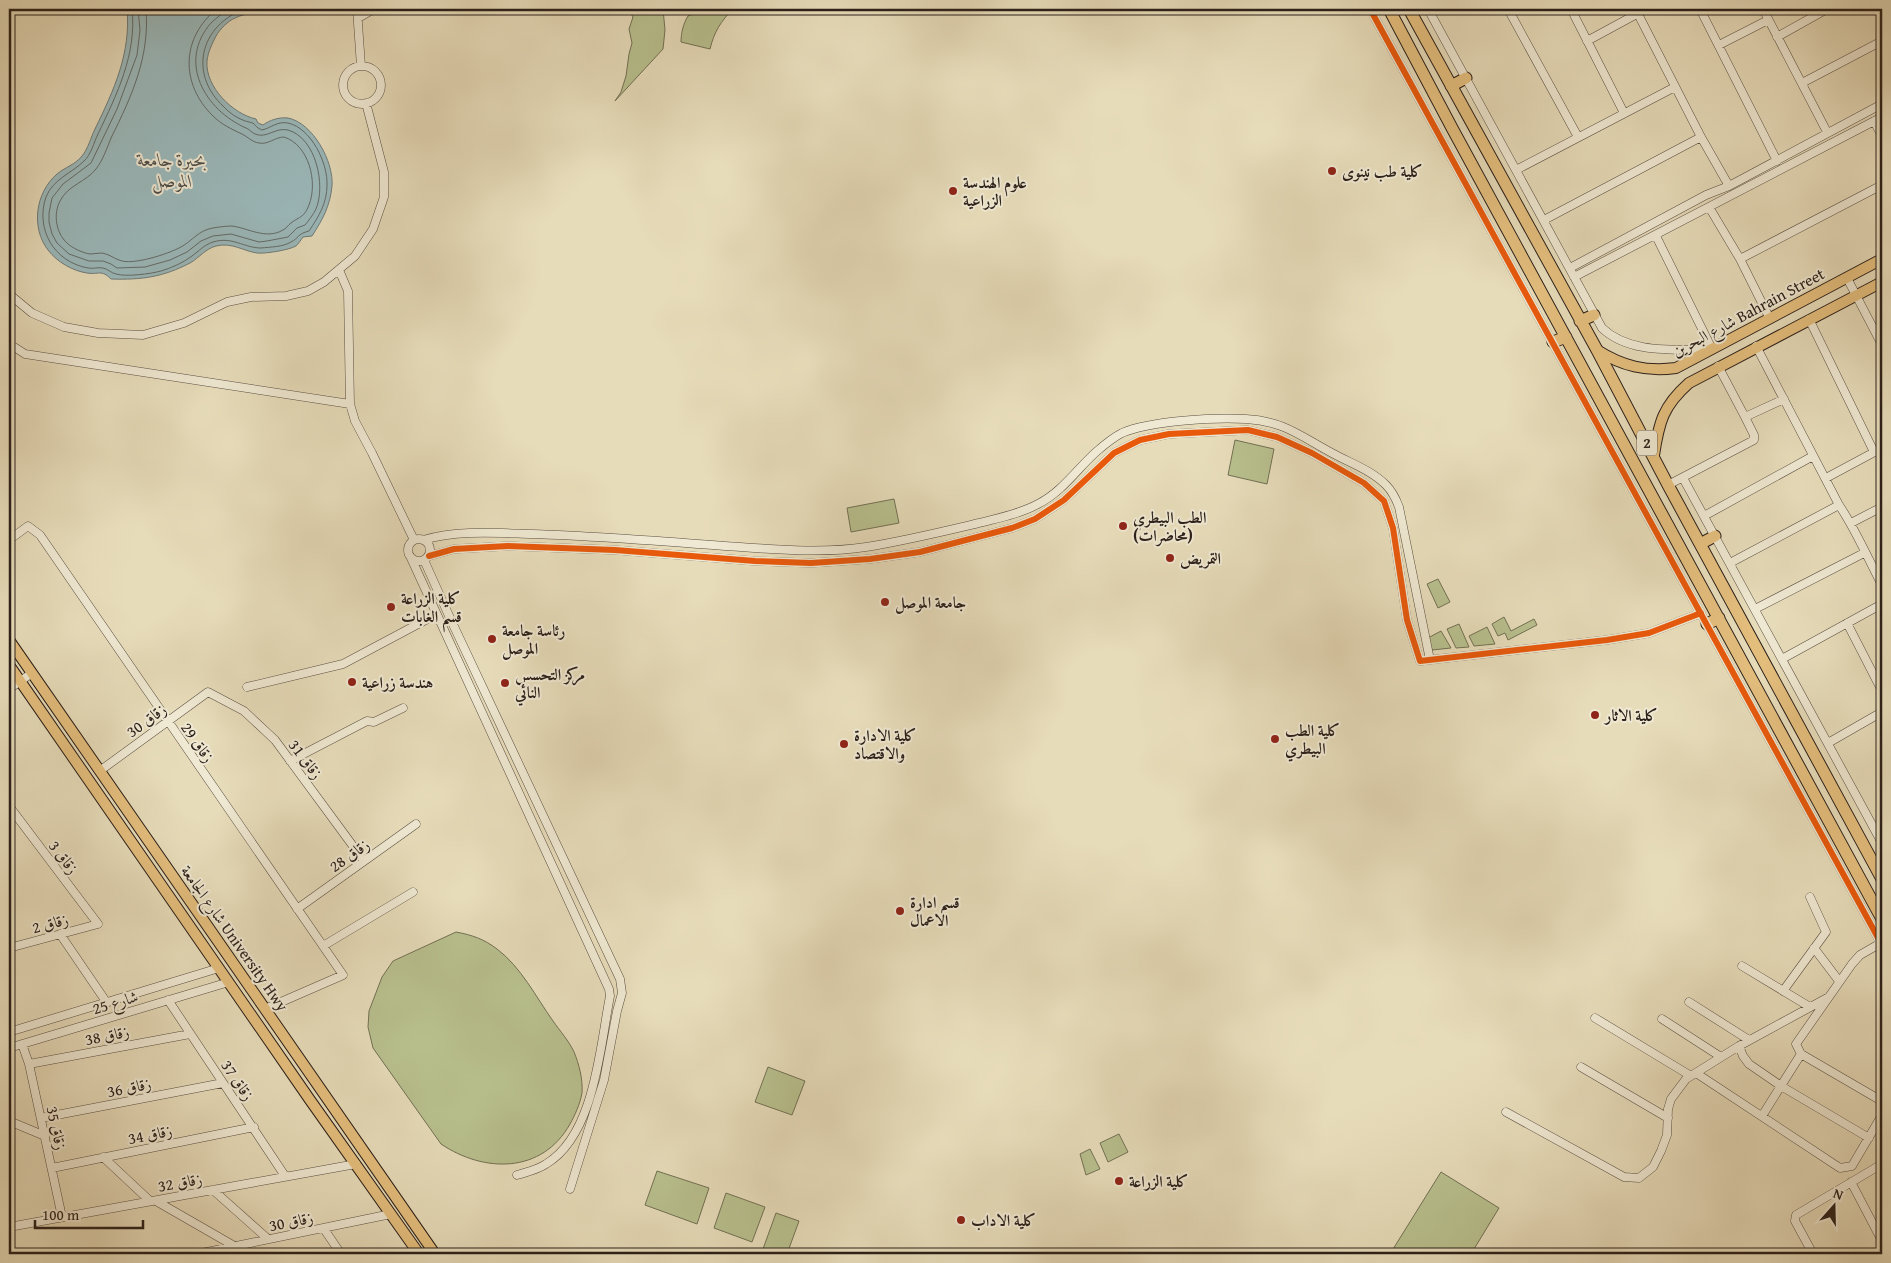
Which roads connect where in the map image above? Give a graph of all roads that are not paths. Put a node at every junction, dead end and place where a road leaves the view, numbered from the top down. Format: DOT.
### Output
graph roads {
  1 [pos="357,9"];
  2 [pos="374,9"];
  3 [pos="1370,9"];
  4 [pos="1389,9"];
  5 [pos="1409,9"];
  6 [pos="1428,9"];
  7 [pos="1508,9"];
  8 [pos="1571,9"];
  9 [pos="1646,9"];
  10 [pos="1700,9"];
  11 [pos="1763,9"];
  12 [pos="1828,9"];
  13 [pos="1638,14"];
  14 [pos="358,18"];
  15 [pos="1768,20"];
  16 [pos="1777,37"];
  17 [pos="1587,41"];
  18 [pos="1882,42"];
  19 [pos="1719,45"];
  20 [pos="361,66"];
  21 [pos="1466,78"];
  22 [pos="1802,83"];
  23 [pos="1451,86"];
  24 [pos="1675,86"];
  25 [pos="366,103"];
  26 [pos="1882,104"];
  27 [pos="1624,113"];
  28 [pos="1882,118"];
  29 [pos="1874,122"];
  30 [pos="1827,132"];
  31 [pos="1700,136"];
  32 [pos="1882,136"];
  33 [pos="1578,137"];
  34 [pos="1809,143"];
  35 [pos="1814,152"];
  36 [pos="1777,161"];
  37 [pos="1516,170"];
  38 [pos="1882,185"];
  39 [pos="1729,186"];
  40 [pos="1709,207"];
  41 [pos="1544,220"];
  42 [pos="1656,236"];
  43 [pos="1740,259"];
  44 [pos="1882,259"];
  45 [pos="1570,268"];
  46 [pos="338,270"];
  47 [pos="1574,278"];
  48 [pos="1847,278"];
  49 [pos="1882,282"];
  50 [pos="9,294"];
  51 [pos="1856,295"];
  52 [pos="1594,315"];
  53 [pos="1770,319"];
  54 [pos="1808,319"];
  55 [pos="1580,321"];
  56 [pos="1566,337"];
  57 [pos="9,340"];
  58 [pos="1553,342"];
  59 [pos="1882,345"];
  60 [pos="1756,346"];
  61 [pos="1597,350"];
  62 [pos="1711,350"];
  63 [pos="1718,366"];
  64 [pos="1784,399"];
  65 [pos="350,404"];
  66 [pos="1745,418"];
  67 [pos="1269,422"];
  68 [pos="1265,433"];
  69 [pos="1882,448"];
  70 [pos="1874,452"];
  71 [pos="1654,455"];
  72 [pos="1814,456"];
  73 [pos="1682,478"];
  74 [pos="1826,478"];
  75 [pos="1668,485"];
  76 [pos="1839,505"];
  77 [pos="1882,507"];
  78 [pos="1704,516"];
  79 [pos="1851,523"];
  80 [pos="1715,536"];
  81 [pos="918,538"];
  82 [pos="9,540"];
  83 [pos="414,540"];
  84 [pos="422,540"];
  85 [pos="1700,544"];
  86 [pos="920,552"];
  87 [pos="1864,553"];
  88 [pos="411,558"];
  89 [pos="426,558"];
  90 [pos="1730,563"];
  91 [pos="1882,585"];
  92 [pos="1882,604"];
  93 [pos="1755,609"];
  94 [pos="1701,613"];
  95 [pos="435,615"];
  96 [pos="1719,618"];
  97 [pos="1847,622"];
  98 [pos="1707,624"];
  99 [pos="9,640"];
  100 [pos="1782,659"];
  101 [pos="1430,660"];
  102 [pos="9,665"];
  103 [pos="1882,670"];
  104 [pos="32,673"];
  105 [pos="1874,674"];
  106 [pos="21,681"];
  107 [pos="247,687"];
  108 [pos="9,689"];
  109 [pos="1882,691"];
  110 [pos="208,692"];
  111 [pos="403,708"];
  112 [pos="1882,712"];
  113 [pos="167,722"];
  114 [pos="1828,743"];
  115 [pos="1812,751"];
  116 [pos="1796,759"];
  117 [pos="290,761"];
  118 [pos="101,770"];
  119 [pos="9,806"];
  120 [pos="416,824"];
  121 [pos="1882,843"];
  122 [pos="364,861"];
  123 [pos="1882,879"];
  124 [pos="413,892"];
  125 [pos="1810,897"];
  126 [pos="297,908"];
  127 [pos="1882,919"];
  128 [pos="98,924"];
  129 [pos="60,934"];
  130 [pos="1882,944"];
  131 [pos="10,945"];
  132 [pos="323,946"];
  133 [pos="1814,948"];
  134 [pos="1742,966"];
  135 [pos="219,968"];
  136 [pos="1839,981"];
  137 [pos="229,982"];
  138 [pos="1783,991"];
  139 [pos="1827,998"];
  140 [pos="168,1000"];
  141 [pos="1689,1002"];
  142 [pos="107,1003"];
  143 [pos="1810,1008"];
  144 [pos="265,1009"];
  145 [pos="1595,1018"];
  146 [pos="1662,1019"];
  147 [pos="9,1032"];
  148 [pos="190,1034"];
  149 [pos="1749,1040"];
  150 [pos="22,1044"];
  151 [pos="1740,1046"];
  152 [pos="9,1048"];
  153 [pos="1801,1054"];
  154 [pos="1721,1057"];
  155 [pos="29,1064"];
  156 [pos="1582,1067"];
  157 [pos="1694,1074"];
  158 [pos="223,1082"];
  159 [pos="1781,1086"];
  160 [pos="1882,1103"];
  161 [pos="1506,1112"];
  162 [pos="1882,1115"];
  163 [pos="1762,1116"];
  164 [pos="41,1118"];
  165 [pos="1668,1118"];
  166 [pos="9,1121"];
  167 [pos="254,1127"];
  168 [pos="45,1136"];
  169 [pos="1869,1138"];
  170 [pos="103,1157"];
  171 [pos="356,1164"];
  172 [pos="1882,1164"];
  173 [pos="52,1168"];
  174 [pos="517,1175"];
  175 [pos="285,1176"];
  176 [pos="1851,1182"];
  177 [pos="570,1189"];
  178 [pos="213,1190"];
  179 [pos="153,1201"];
  180 [pos="391,1214"];
  181 [pos="62,1218"];
  182 [pos="9,1227"];
  183 [pos="324,1229"];
  184 [pos="268,1239"];
  185 [pos="425,1239"];
  186 [pos="1882,1241"];
  187 [pos="236,1247"];
  188 [pos="416,1250"];
  189 [pos="197,1254"];
  190 [pos="244,1254"];
  191 [pos="341,1254"];
  192 [pos="435,1254"];
  193 [pos="1814,1254"];
  1 -- 14 [label="street"];
  2 -- 14 [label="street"];
  3 -- 58 [label="street"];
  4 -- 56 [label="highway, 2"];
  5 -- 23 [label="highway, 2"];
  6 -- 21 [label="street"];
  7 -- 33 [label="street"];
  8 -- 17 [label="street"];
  9 -- 13 [label="street"];
  10 -- 19 [label="street"];
  11 -- 15 [label="street"];
  12 -- 16 [label="street"];
  13 -- 17 [label="street"];
  13 -- 24 [label="street"];
  14 -- 20 [label="street"];
  15 -- 16 [label="street"];
  15 -- 19 [label="street"];
  16 -- 22 [label="street"];
  17 -- 27 [label="street"];
  18 -- 22 [label="street"];
  19 -- 36 [label="street"];
  20 -- 25 [label="street"];
  20 -- 25 [label="street"];
  21 -- 23 [label="highway"];
  21 -- 37 [label="street"];
  22 -- 30 [label="street"];
  23 -- 55 [label="highway, 2"];
  24 -- 27 [label="street"];
  24 -- 31 [label="street"];
  25 -- 46 [label="street"];
  26 -- 30 [label="street"];
  27 -- 33 [label="street"];
  28 -- 29 [label="street"];
  29 -- 32 [label="street"];
  29 -- 35 [label="street"];
  30 -- 34 [label="street"];
  31 -- 39 [label="street"];
  31 -- 41 [label="street"];
  33 -- 37 [label="street"];
  34 -- 35 [label="street"];
  34 -- 36 [label="street"];
  35 -- 40 [label="street"];
  36 -- 39 [label="street"];
  37 -- 41 [label="street"];
  38 -- 43 [label="street"];
  39 -- 45 [label="street"];
  40 -- 42 [label="street"];
  40 -- 43 [label="street"];
  41 -- 45 [label="street"];
  42 -- 47 [label="street"];
  42 -- 62 [label="street"];
  43 -- 53 [label="street"];
  44 -- 48 [label="main road, شارع البحرين Bahrain Street"];
  45 -- 47 [label="street"];
  46 -- 50 [label="street"];
  46 -- 65 [label="street"];
  47 -- 52 [label="street"];
  48 -- 51 [label="street"];
  48 -- 53 [label="main road, شارع البحرين Bahrain Street"];
  49 -- 51 [label="main road, شارع البحرين Bahrain Street"];
  51 -- 54 [label="main road, شارع البحرين Bahrain Street"];
  51 -- 59 [label="street"];
  52 -- 55 [label="highway"];
  52 -- 62 [label="street"];
  53 -- 62 [label="main road, شارع البحرين Bahrain Street"];
  54 -- 60 [label="main road, شارع البحرين Bahrain Street"];
  54 -- 70 [label="street"];
  55 -- 61 [label="highway, 2"];
  56 -- 58 [label="highway"];
  56 -- 96 [label="highway, 2"];
  57 -- 65 [label="street"];
  58 -- 94 [label="street"];
  60 -- 63 [label="main road, شارع البحرين Bahrain Street"];
  60 -- 64 [label="street"];
  61 -- 62 [label="main road, شارع البحرين Bahrain Street"];
  61 -- 71 [label="highway, 2"];
  63 -- 66 [label="street"];
  63 -- 71 [label="main road, شارع البحرين Bahrain Street"];
  64 -- 66 [label="street"];
  64 -- 72 [label="street"];
  65 -- 83 [label="street"];
  66 -- 73 [label="street"];
  67 -- 68 [label="street"];
  67 -- 81 [label="street"];
  67 -- 101 [label="street"];
  68 -- 86 [label="street"];
  68 -- 101 [label="street"];
  69 -- 70 [label="street"];
  70 -- 74 [label="street"];
  71 -- 75 [label="highway, 2"];
  72 -- 74 [label="street"];
  72 -- 78 [label="street"];
  73 -- 75 [label="street"];
  73 -- 78 [label="street"];
  74 -- 76 [label="street"];
  75 -- 85 [label="highway, 2"];
  76 -- 79 [label="street"];
  76 -- 90 [label="street"];
  77 -- 79 [label="street"];
  78 -- 80 [label="street"];
  79 -- 87 [label="street"];
  80 -- 85 [label="highway"];
  80 -- 90 [label="street"];
  81 -- 84 [label="street"];
  81 -- 86 [label="street"];
  82 -- 113 [label="street, زقاق 29"];
  83 -- 84 [label="street"];
  83 -- 88 [label="street"];
  84 -- 89 [label="street"];
  85 -- 115 [label="highway, 2"];
  86 -- 89 [label="street"];
  87 -- 91 [label="street"];
  87 -- 93 [label="street"];
  88 -- 89 [label="street"];
  88 -- 95 [label="street"];
  89 -- 177 [label="street"];
  90 -- 93 [label="street"];
  92 -- 97 [label="street"];
  93 -- 100 [label="street"];
  94 -- 98 [label="street"];
  94 -- 101 [label="street"];
  95 -- 107 [label="street"];
  95 -- 174 [label="street"];
  96 -- 98 [label="highway"];
  96 -- 116 [label="highway, 2"];
  97 -- 100 [label="street"];
  97 -- 105 [label="street"];
  98 -- 130 [label="street"];
  99 -- 104 [label="main road, شارع الجامعة University Hwy"];
  100 -- 114 [label="street"];
  102 -- 106 [label="main road, شارع الجامعة University Hwy"];
  103 -- 105 [label="street"];
  104 -- 106 [label="street"];
  104 -- 118 [label="main road, شارع الجامعة University Hwy"];
  105 -- 109 [label="street"];
  106 -- 108 [label="street"];
  106 -- 135 [label="main road, شارع الجامعة University Hwy"];
  110 -- 113 [label="street, زقاق 30"];
  110 -- 117 [label="street, زقاق 31"];
  111 -- 117 [label="street"];
  112 -- 114 [label="street"];
  113 -- 118 [label="street, زقاق 30"];
  113 -- 126 [label="street, زقاق 29"];
  114 -- 121 [label="street"];
  115 -- 116 [label="highway"];
  115 -- 123 [label="highway, 2"];
  116 -- 127 [label="highway, 2"];
  117 -- 122 [label="street, زقاق 31"];
  118 -- 144 [label="main road, شارع الجامعة University Hwy"];
  119 -- 128 [label="street, زقاق 3"];
  120 -- 122 [label="street, زقاق 28"];
  122 -- 126 [label="street, زقاق 28"];
  124 -- 132 [label="street"];
  125 -- 133 [label="street"];
  126 -- 132 [label="street, زقاق 29"];
  128 -- 129 [label="street, زقاق 2"];
  129 -- 131 [label="street, زقاق 2"];
  129 -- 142 [label="street"];
  130 -- 136 [label="street"];
  132 -- 144 [label="street, زقاق 29"];
  133 -- 136 [label="street"];
  133 -- 138 [label="street"];
  134 -- 138 [label="street"];
  135 -- 137 [label="main road, شارع الجامعة University Hwy"];
  135 -- 142 [label="street, شارع 25"];
  136 -- 139 [label="street"];
  137 -- 140 [label="street, شارع 25"];
  137 -- 171 [label="main road, شارع الجامعة University Hwy"];
  138 -- 143 [label="street"];
  139 -- 143 [label="street"];
  139 -- 153 [label="street"];
  140 -- 148 [label="street, زقاق 37"];
  140 -- 150 [label="street, شارع 25"];
  141 -- 149 [label="street"];
  142 -- 147 [label="street, شارع 25"];
  143 -- 149 [label="street"];
  144 -- 185 [label="main road, شارع الجامعة University Hwy"];
  145 -- 157 [label="street"];
  146 -- 154 [label="street"];
  148 -- 155 [label="street, زقاق 38"];
  148 -- 158 [label="street, زقاق 37"];
  149 -- 151 [label="street"];
  150 -- 152 [label="street, شارع 25"];
  150 -- 155 [label="street, زقاق 35"];
  151 -- 154 [label="street"];
  151 -- 159 [label="street"];
  153 -- 159 [label="street"];
  153 -- 160 [label="street"];
  154 -- 157 [label="street"];
  155 -- 164 [label="street, زقاق 35"];
  156 -- 165 [label="street"];
  157 -- 163 [label="street"];
  157 -- 165 [label="street"];
  158 -- 164 [label="street, زقاق 36"];
  158 -- 167 [label="street, زقاق 37"];
  159 -- 163 [label="street"];
  159 -- 169 [label="street"];
  161 -- 165 [label="street"];
  162 -- 169 [label="street"];
  163 -- 169 [label="street"];
  164 -- 168 [label="street, زقاق 35"];
  166 -- 168 [label="street"];
  167 -- 170 [label="street, زقاق 34"];
  167 -- 175 [label="street, زقاق 37"];
  168 -- 173 [label="street, زقاق 35"];
  170 -- 173 [label="street, زقاق 34"];
  170 -- 179 [label="street"];
  171 -- 175 [label="street, زقاق 32"];
  171 -- 180 [label="main road, شارع الجامعة University Hwy"];
  172 -- 176 [label="street"];
  173 -- 181 [label="street, زقاق 35"];
  175 -- 178 [label="street, زقاق 32"];
  176 -- 186 [label="street"];
  176 -- 193 [label="street"];
  178 -- 179 [label="street, زقاق 32"];
  178 -- 184 [label="street"];
  179 -- 181 [label="street, زقاق 32"];
  179 -- 187 [label="street"];
  180 -- 183 [label="street, زقاق 30"];
  180 -- 188 [label="main road, شارع الجامعة University Hwy"];
  181 -- 182 [label="street, زقاق 32"];
  183 -- 184 [label="street, زقاق 30"];
  183 -- 191 [label="street"];
  184 -- 187 [label="street, زقاق 30"];
  185 -- 188 [label="main road"];
  185 -- 192 [label="main road, شارع الجامعة University Hwy"];
  187 -- 189 [label="street, زقاق 30"];
  187 -- 190 [label="street"];
}
